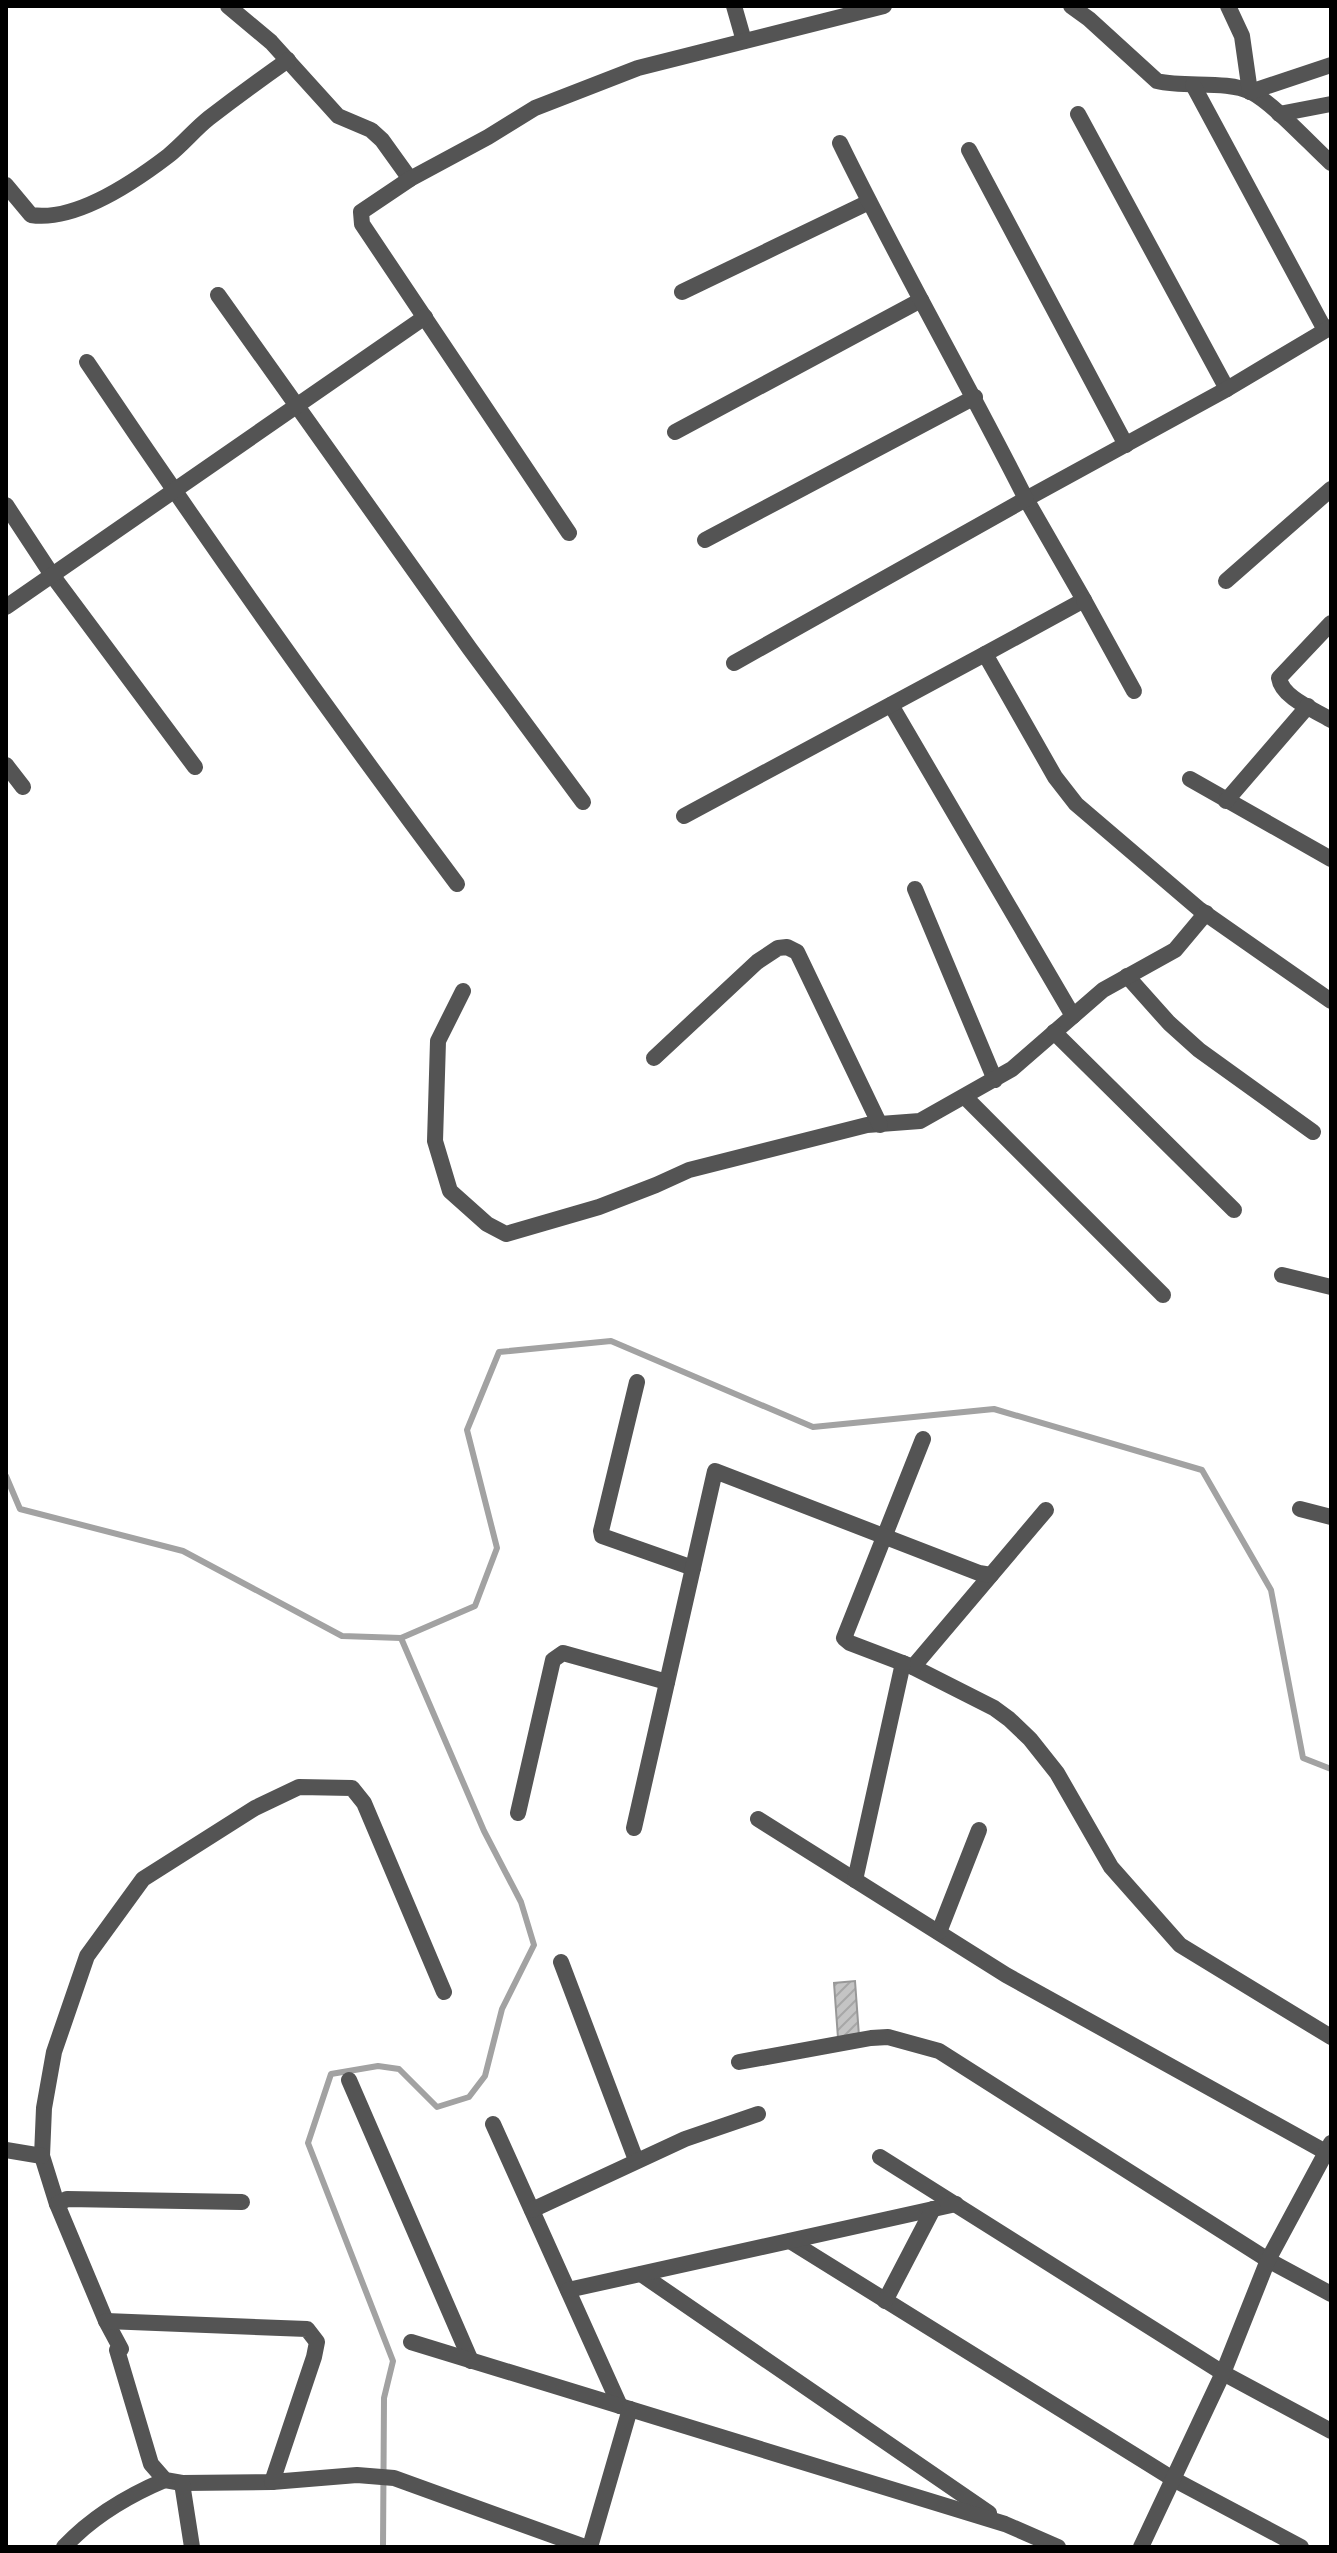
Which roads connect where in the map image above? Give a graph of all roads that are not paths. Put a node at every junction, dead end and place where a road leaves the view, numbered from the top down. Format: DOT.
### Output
graph roads {
  1 [pos="228,6"];
  2 [pos="734,6"];
  3 [pos="884,6"];
  4 [pos="1071,6"];
  5 [pos="1228,6"];
  6 [pos="744,41"];
  7 [pos="288,60"];
  8 [pos="1331,65"];
  9 [pos="1193,85"];
  10 [pos="1250,92"];
  11 [pos="1331,104"];
  12 [pos="1078,114"];
  13 [pos="1279,114"];
  14 [pos="840,143"];
  15 [pos="969,150"];
  16 [pos="1331,163"];
  17 [pos="410,179"];
  18 [pos="6,185"];
  19 [pos="869,202"];
  20 [pos="682,292"];
  21 [pos="218,295"];
  22 [pos="921,300"];
  23 [pos="425,317"];
  24 [pos="1328,328"];
  25 [pos="87,362"];
  26 [pos="1227,389"];
  27 [pos="975,397"];
  28 [pos="297,406"];
  29 [pos="675,432"];
  30 [pos="1126,445"];
  31 [pos="1331,489"];
  32 [pos="174,491"];
  33 [pos="1026,499"];
  34 [pos="6,505"];
  35 [pos="569,533"];
  36 [pos="705,540"];
  37 [pos="52,575"];
  38 [pos="1226,581"];
  39 [pos="1084,600"];
  40 [pos="6,607"];
  41 [pos="1331,623"];
  42 [pos="985,654"];
  43 [pos="734,663"];
  44 [pos="1134,691"];
  45 [pos="891,705"];
  46 [pos="1308,706"];
  47 [pos="1331,720"];
  48 [pos="6,765"];
  49 [pos="195,767"];
  50 [pos="1190,779"];
  51 [pos="23,787"];
  52 [pos="1226,801"];
  53 [pos="583,802"];
  54 [pos="684,816"];
  55 [pos="1331,859"];
  56 [pos="457,884"];
  57 [pos="915,889"];
  58 [pos="1206,913"];
  59 [pos="1127,976"];
  60 [pos="463,991"];
  61 [pos="1331,1001"];
  62 [pos="1073,1016"];
  63 [pos="1054,1032"];
  64 [pos="654,1058"];
  65 [pos="995,1080"];
  66 [pos="965,1097"];
  67 [pos="880,1125"];
  68 [pos="1313,1132"];
  69 [pos="1234,1210"];
  70 [pos="1282,1275"];
  71 [pos="1331,1287"];
  72 [pos="1163,1295"];
  73 [pos="637,1382"];
  74 [pos="923,1439"];
  75 [pos="1300,1509"];
  76 [pos="1046,1510"];
  77 [pos="1331,1517"];
  78 [pos="885,1535"];
  79 [pos="693,1568"];
  80 [pos="991,1575"];
  81 [pos="908,1665"];
  82 [pos="667,1682"];
  83 [pos="518,1813"];
  84 [pos="758,1819"];
  85 [pos="634,1828"];
  86 [pos="979,1830"];
  87 [pos="855,1880"];
  88 [pos="939,1932"];
  89 [pos="561,1962"];
  90 [pos="444,1992"];
  91 [pos="1331,2037"];
  92 [pos="739,2062"];
  93 [pos="349,2080"];
  94 [pos="758,2114"];
  95 [pos="493,2124"];
  96 [pos="6,2150"];
  97 [pos="1329,2150"];
  98 [pos="42,2156"];
  99 [pos="880,2157"];
  100 [pos="636,2160"];
  101 [pos="242,2202"];
  102 [pos="57,2204"];
  103 [pos="956,2204"];
  104 [pos="933,2209"];
  105 [pos="532,2210"];
  106 [pos="790,2241"];
  107 [pos="1268,2260"];
  108 [pos="641,2274"];
  109 [pos="568,2290"];
  110 [pos="1331,2294"];
  111 [pos="885,2301"];
  112 [pos="106,2321"];
  113 [pos="411,2342"];
  114 [pos="471,2361"];
  115 [pos="1223,2373"];
  116 [pos="625,2408"];
  117 [pos="1331,2431"];
  118 [pos="1173,2479"];
  119 [pos="174,2482"];
  120 [pos="272,2482"];
  121 [pos="1005,2524"];
  122 [pos="555,2543"];
  123 [pos="64,2547"];
  124 [pos="192,2547"];
  125 [pos="587,2547"];
  126 [pos="1058,2547"];
  127 [pos="1141,2547"];
  128 [pos="1301,2547"];
  1 -- 7 [label="street"];
  2 -- 6 [label="street"];
  3 -- 6 [label="street"];
  4 -- 9 [label="street"];
  5 -- 10 [label="street"];
  6 -- 17 [label="street"];
  7 -- 17 [label="street"];
  7 -- 18 [label="street"];
  8 -- 10 [label="street"];
  9 -- 10 [label="street"];
  9 -- 24 [label="street"];
  10 -- 13 [label="street"];
  11 -- 13 [label="street"];
  12 -- 26 [label="street"];
  13 -- 16 [label="street"];
  14 -- 19 [label="street"];
  15 -- 30 [label="street"];
  17 -- 23 [label="street"];
  19 -- 20 [label="street"];
  19 -- 22 [label="street"];
  21 -- 28 [label="street"];
  22 -- 27 [label="street"];
  22 -- 29 [label="street"];
  23 -- 28 [label="street"];
  23 -- 35 [label="street"];
  24 -- 26 [label="street"];
  25 -- 32 [label="street"];
  26 -- 30 [label="street"];
  27 -- 33 [label="street"];
  27 -- 36 [label="street"];
  28 -- 32 [label="street"];
  28 -- 53 [label="street"];
  30 -- 33 [label="street"];
  31 -- 38 [label="street"];
  32 -- 37 [label="street"];
  32 -- 56 [label="street"];
  33 -- 39 [label="street"];
  33 -- 43 [label="street"];
  34 -- 37 [label="street"];
  37 -- 40 [label="street"];
  37 -- 49 [label="street"];
  39 -- 42 [label="street"];
  39 -- 44 [label="street"];
  41 -- 46 [label="street"];
  42 -- 45 [label="street"];
  42 -- 58 [label="street"];
  45 -- 54 [label="street"];
  45 -- 62 [label="street"];
  46 -- 47 [label="street"];
  46 -- 52 [label="street"];
  48 -- 51 [label="street"];
  50 -- 52 [label="street"];
  52 -- 55 [label="street"];
  57 -- 65 [label="street"];
  58 -- 59 [label="street"];
  58 -- 61 [label="street"];
  59 -- 62 [label="street"];
  59 -- 68 [label="street"];
  60 -- 67 [label="street"];
  62 -- 63 [label="street"];
  63 -- 65 [label="street"];
  63 -- 69 [label="street"];
  64 -- 67 [label="street"];
  65 -- 66 [label="street"];
  66 -- 67 [label="street"];
  66 -- 72 [label="street"];
  70 -- 71 [label="street"];
  73 -- 79 [label="street"];
  74 -- 78 [label="street"];
  75 -- 77 [label="street"];
  76 -- 80 [label="street"];
  78 -- 79 [label="street"];
  78 -- 80 [label="street"];
  78 -- 81 [label="street"];
  79 -- 82 [label="street"];
  80 -- 81 [label="street"];
  81 -- 87 [label="street"];
  81 -- 91 [label="street"];
  82 -- 83 [label="street"];
  82 -- 85 [label="street"];
  84 -- 87 [label="street"];
  86 -- 88 [label="street"];
  87 -- 88 [label="street"];
  88 -- 97 [label="street"];
  89 -- 100 [label="street"];
  90 -- 98 [label="street"];
  92 -- 107 [label="street"];
  93 -- 114 [label="street"];
  94 -- 100 [label="street"];
  95 -- 105 [label="street"];
  96 -- 98 [label="street"];
  97 -- 107 [label="street"];
  98 -- 102 [label="street"];
  99 -- 103 [label="street"];
  100 -- 105 [label="street"];
  101 -- 102 [label="street"];
  102 -- 112 [label="street"];
  103 -- 104 [label="street"];
  103 -- 115 [label="street"];
  104 -- 106 [label="street"];
  104 -- 111 [label="street"];
  105 -- 109 [label="street"];
  106 -- 108 [label="street"];
  106 -- 111 [label="street"];
  107 -- 110 [label="street"];
  107 -- 115 [label="street"];
  108 -- 109 [label="street"];
  108 -- 121 [label="street"];
  109 -- 116 [label="street"];
  111 -- 118 [label="street"];
  112 -- 119 [label="street"];
  112 -- 120 [label="street"];
  113 -- 114 [label="street"];
  114 -- 116 [label="street"];
  115 -- 117 [label="street"];
  115 -- 118 [label="street"];
  116 -- 121 [label="street"];
  116 -- 125 [label="street"];
  118 -- 127 [label="street"];
  118 -- 128 [label="street"];
  119 -- 120 [label="street"];
  119 -- 123 [label="street"];
  119 -- 124 [label="street"];
  120 -- 122 [label="street"];
  121 -- 126 [label="street"];
  122 -- 125 [label="street"];
}
